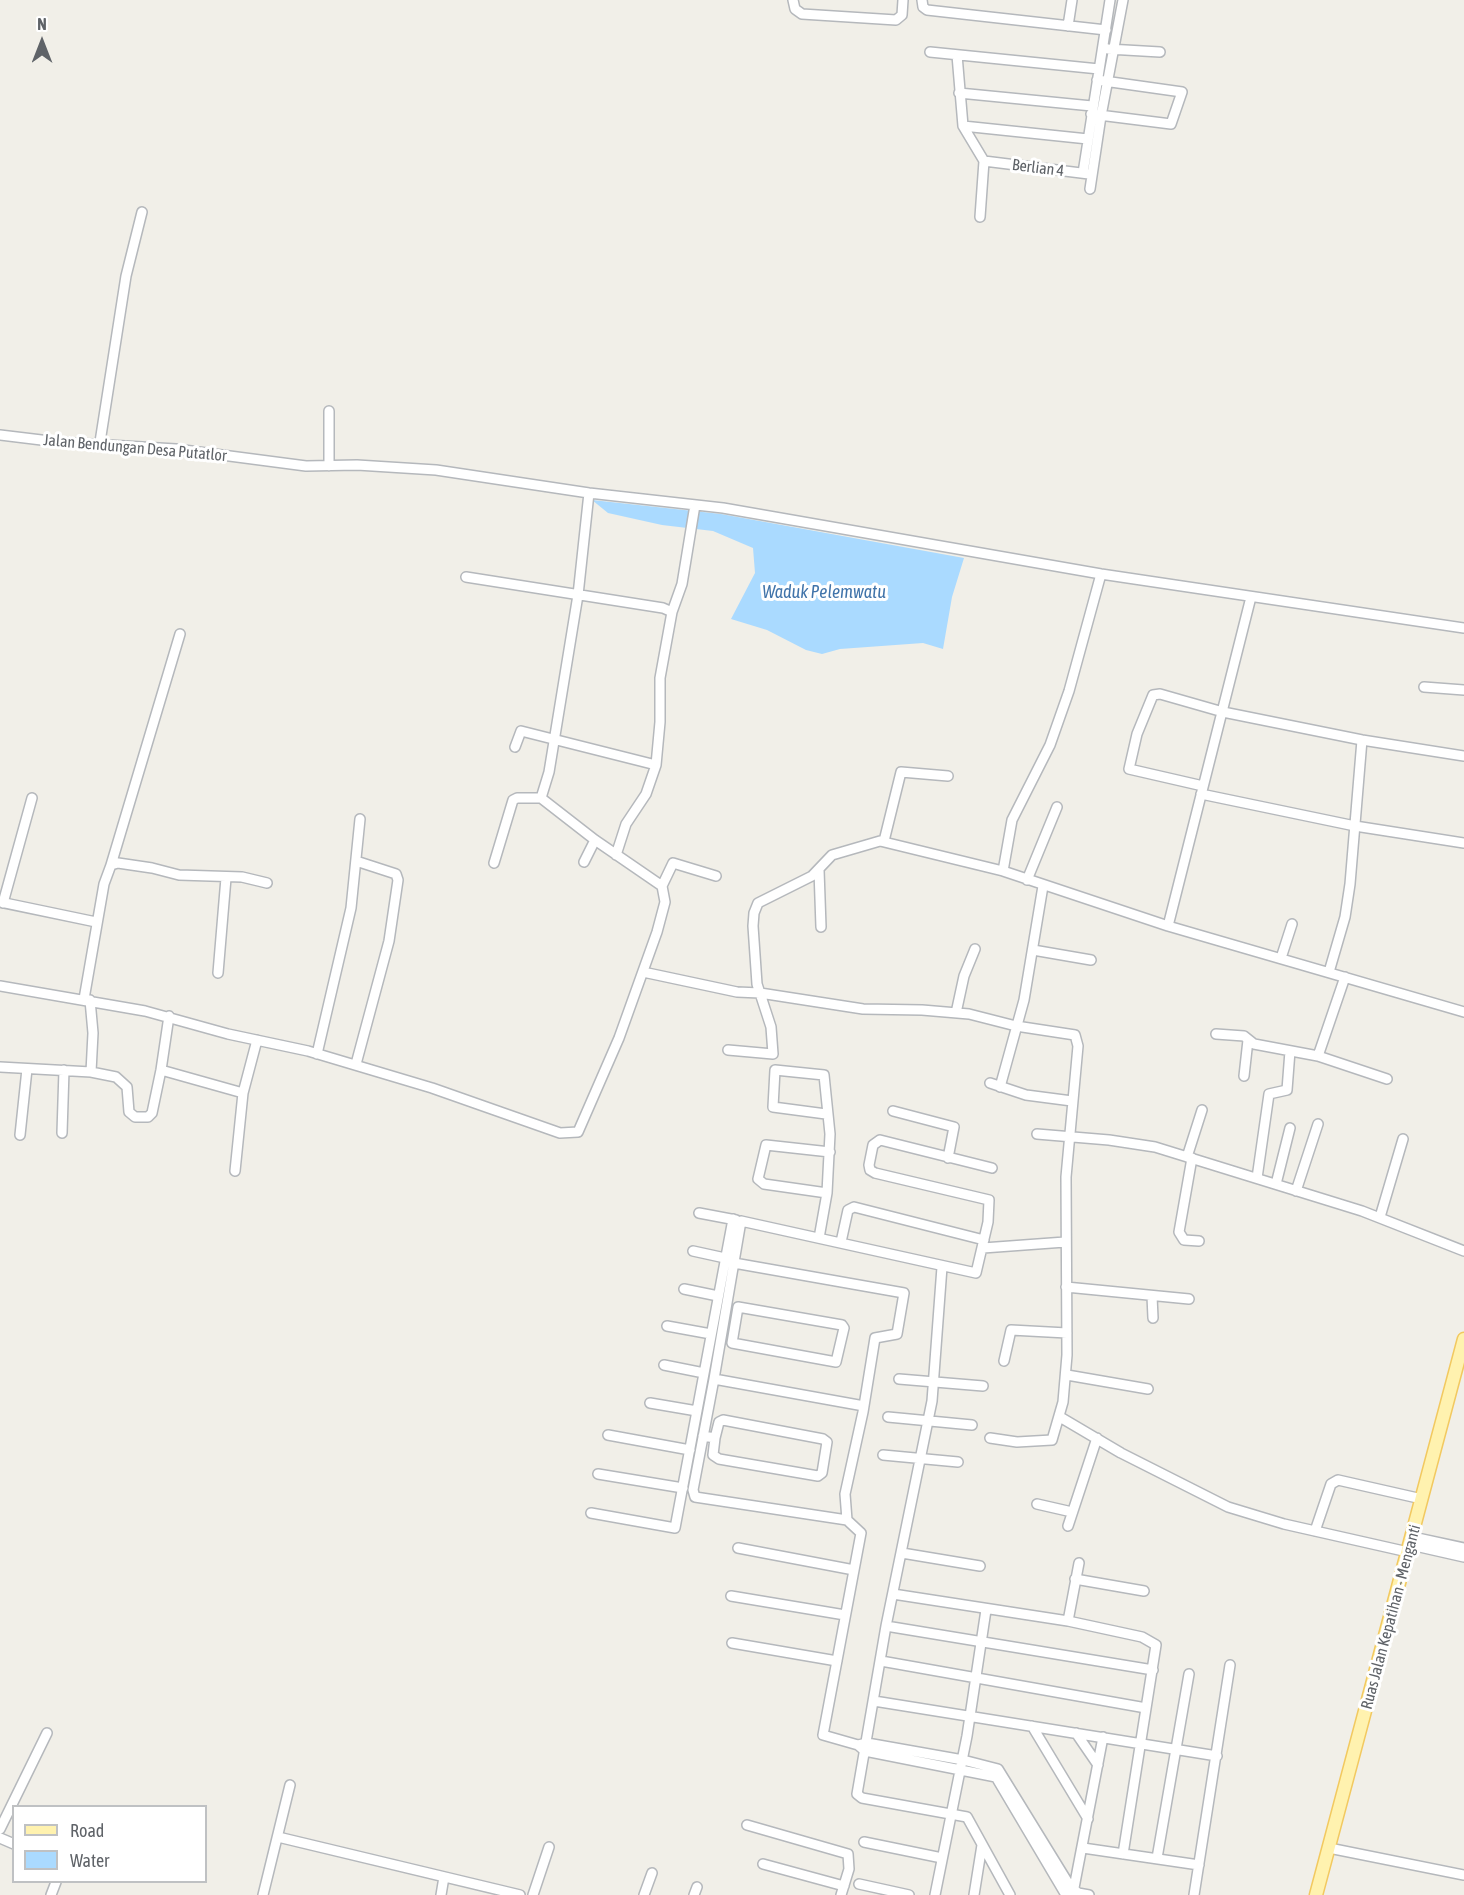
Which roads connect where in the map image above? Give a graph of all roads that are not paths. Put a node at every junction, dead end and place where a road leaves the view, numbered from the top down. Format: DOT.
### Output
graph roads {
  1 [pos="793,0"];
  2 [pos="903,0"];
  3 [pos="922,0"];
  4 [pos="1072,0"];
  5 [pos="1110,0"];
  6 [pos="1123,0"];
  7 [pos="1068,26"];
  8 [pos="1106,30"];
  9 [pos="1103,49"];
  10 [pos="1114,49"];
  11 [pos="930,52"];
  12 [pos="1160,52"];
  13 [pos="957,55"];
  14 [pos="1099,69"];
  15 [pos="1102,80"];
  16 [pos="959,93"];
  17 [pos="1095,112"];
  18 [pos="963,126"];
  19 [pos="1088,139"];
  20 [pos="984,161"];
  21 [pos="1088,174"];
  22 [pos="1090,189"];
  23 [pos="142,212"];
  24 [pos="980,217"];
  25 [pos="329,411"];
  26 [pos="0,435"];
  27 [pos="100,442"];
  28 [pos="329,466"];
  29 [pos="589,493"];
  30 [pos="695,505"];
  31 [pos="1101,574"];
  32 [pos="466,577"];
  33 [pos="578,595"];
  34 [pos="1251,597"];
  35 [pos="672,612"];
  36 [pos="1464,628"];
  37 [pos="180,634"];
  38 [pos="1424,687"];
  39 [pos="1464,690"];
  40 [pos="1223,712"];
  41 [pos="555,739"];
  42 [pos="1362,740"];
  43 [pos="515,747"];
  44 [pos="1464,756"];
  45 [pos="656,765"];
  46 [pos="948,776"];
  47 [pos="1202,790"];
  48 [pos="32,798"];
  49 [pos="542,798"];
  50 [pos="1057,807"];
  51 [pos="360,819"];
  52 [pos="1355,826"];
  53 [pos="595,840"];
  54 [pos="884,841"];
  55 [pos="1464,843"];
  56 [pos="616,855"];
  57 [pos="356,861"];
  58 [pos="584,862"];
  59 [pos="494,863"];
  60 [pos="111,865"];
  61 [pos="819,870"];
  62 [pos="1002,871"];
  63 [pos="716,876"];
  64 [pos="226,878"];
  65 [pos="1027,880"];
  66 [pos="267,883"];
  67 [pos="662,886"];
  68 [pos="1043,886"];
  69 [pos="2,902"];
  70 [pos="96,922"];
  71 [pos="1292,924"];
  72 [pos="1168,926"];
  73 [pos="821,927"];
  74 [pos="975,949"];
  75 [pos="1033,950"];
  76 [pos="1281,958"];
  77 [pos="1091,960"];
  78 [pos="643,972"];
  79 [pos="1329,972"];
  80 [pos="218,973"];
  81 [pos="1345,976"];
  82 [pos="0,986"];
  83 [pos="760,993"];
  84 [pos="87,999"];
  85 [pos="1464,1012"];
  86 [pos="956,1013"];
  87 [pos="169,1016"];
  88 [pos="1016,1026"];
  89 [pos="1216,1034"];
  90 [pos="257,1040"];
  91 [pos="1248,1040"];
  92 [pos="728,1050"];
  93 [pos="1290,1052"];
  94 [pos="317,1053"];
  95 [pos="1318,1056"];
  96 [pos="356,1064"];
  97 [pos="0,1067"];
  98 [pos="27,1069"];
  99 [pos="64,1070"];
  100 [pos="161,1070"];
  101 [pos="91,1072"];
  102 [pos="1244,1076"];
  103 [pos="1387,1079"];
  104 [pos="990,1083"];
  105 [pos="1000,1087"];
  106 [pos="243,1093"];
  107 [pos="1072,1101"];
  108 [pos="1202,1110"];
  109 [pos="893,1111"];
  110 [pos="826,1114"];
  111 [pos="1318,1124"];
  112 [pos="1290,1128"];
  113 [pos="62,1133"];
  114 [pos="1037,1134"];
  115 [pos="20,1135"];
  116 [pos="1070,1137"];
  117 [pos="1403,1139"];
  118 [pos="830,1152"];
  119 [pos="948,1158"];
  120 [pos="1190,1158"];
  121 [pos="992,1168"];
  122 [pos="235,1171"];
  123 [pos="1257,1178"];
  124 [pos="1276,1184"];
  125 [pos="1296,1191"];
  126 [pos="827,1193"];
  127 [pos="699,1213"];
  128 [pos="1380,1217"];
  129 [pos="737,1220"];
  130 [pos="821,1238"];
  131 [pos="1199,1241"];
  132 [pos="840,1242"];
  133 [pos="1065,1242"];
  134 [pos="983,1244"];
  135 [pos="693,1251"];
  136 [pos="1464,1251"];
  137 [pos="729,1261"];
  138 [pos="942,1267"];
  139 [pos="1066,1287"];
  140 [pos="684,1289"];
  141 [pos="718,1296"];
  142 [pos="1152,1296"];
  143 [pos="1189,1299"];
  144 [pos="1153,1318"];
  145 [pos="724,1322"];
  146 [pos="735,1324"];
  147 [pos="667,1326"];
  148 [pos="1067,1333"];
  149 [pos="711,1334"];
  150 [pos="1464,1339"];
  151 [pos="1004,1362"];
  152 [pos="664,1365"];
  153 [pos="704,1373"];
  154 [pos="1067,1375"];
  155 [pos="714,1379"];
  156 [pos="899,1379"];
  157 [pos="935,1382"];
  158 [pos="983,1386"];
  159 [pos="1148,1389"];
  160 [pos="650,1403"];
  161 [pos="864,1406"];
  162 [pos="697,1411"];
  163 [pos="888,1417"];
  164 [pos="1060,1417"];
  165 [pos="929,1421"];
  166 [pos="972,1425"];
  167 [pos="608,1435"];
  168 [pos="703,1436"];
  169 [pos="715,1438"];
  170 [pos="990,1438"];
  171 [pos="1097,1438"];
  172 [pos="690,1450"];
  173 [pos="883,1455"];
  174 [pos="922,1458"];
  175 [pos="958,1462"];
  176 [pos="598,1474"];
  177 [pos="683,1488"];
  178 [pos="1422,1499"];
  179 [pos="1037,1504"];
  180 [pos="1072,1512"];
  181 [pos="591,1513"];
  182 [pos="847,1520"];
  183 [pos="1068,1526"];
  184 [pos="1315,1531"];
  185 [pos="1410,1544"];
  186 [pos="738,1548"];
  187 [pos="1464,1548"];
  188 [pos="902,1553"];
  189 [pos="1464,1557"];
  190 [pos="1079,1563"];
  191 [pos="980,1566"];
  192 [pos="854,1570"];
  193 [pos="1076,1579"];
  194 [pos="1144,1591"];
  195 [pos="893,1594"];
  196 [pos="731,1596"];
  197 [pos="986,1610"];
  198 [pos="846,1615"];
  199 [pos="1068,1621"];
  200 [pos="886,1626"];
  201 [pos="732,1642"];
  202 [pos="983,1642"];
  203 [pos="837,1661"];
  204 [pos="881,1661"];
  205 [pos="1230,1665"];
  206 [pos="1153,1670"];
  207 [pos="1189,1674"];
  208 [pos="976,1679"];
  209 [pos="874,1701"];
  210 [pos="1146,1708"];
  211 [pos="970,1716"];
  212 [pos="1032,1726"];
  213 [pos="47,1733"];
  214 [pos="1076,1733"];
  215 [pos="1103,1737"];
  216 [pos="1142,1744"];
  217 [pos="859,1745"];
  218 [pos="1175,1749"];
  219 [pos="1217,1756"];
  220 [pos="962,1764"];
  221 [pos="1098,1765"];
  222 [pos="290,1785"];
  223 [pos="12,1805"];
  224 [pos="12,1805"];
  225 [pos="951,1815"];
  226 [pos="1088,1819"];
  227 [pos="747,1825"];
  228 [pos="0,1830"];
  229 [pos="278,1837"];
  230 [pos="864,1842"];
  231 [pos="982,1845"];
  232 [pos="549,1847"];
  233 [pos="1083,1848"];
  234 [pos="1329,1848"];
  235 [pos="1124,1854"];
  236 [pos="942,1858"];
  237 [pos="1157,1858"];
  238 [pos="763,1864"];
  239 [pos="1199,1865"];
  240 [pos="652,1873"];
  241 [pos="1464,1875"];
  242 [pos="444,1877"];
  243 [pos="859,1884"];
  244 [pos="842,1890"];
  245 [pos="879,1892"];
  246 [pos="1071,1894"];
  247 [pos="263,1895"];
  248 [pos="441,1895"];
  249 [pos="520,1895"];
  250 [pos="533,1895"];
  251 [pos="644,1895"];
  252 [pos="909,1895"];
  253 [pos="935,1895"];
  254 [pos="974,1895"];
  255 [pos="1010,1895"];
  256 [pos="1089,1895"];
  257 [pos="1194,1895"];
  258 [pos="1316,1895"];
  1 -- 2 [label="street"];
  3 -- 7 [label="street"];
  4 -- 7 [label="street"];
  5 -- 8 [label="street"];
  6 -- 10 [label="street"];
  7 -- 8 [label="street"];
  8 -- 9 [label="street"];
  9 -- 10 [label="street"];
  9 -- 14 [label="street"];
  10 -- 12 [label="street"];
  10 -- 15 [label="street"];
  11 -- 13 [label="street"];
  13 -- 14 [label="street"];
  13 -- 16 [label="street"];
  14 -- 15 [label="street"];
  15 -- 17 [label="street"];
  15 -- 17 [label="street"];
  16 -- 17 [label="street"];
  16 -- 18 [label="street"];
  17 -- 19 [label="street"];
  17 -- 21 [label="street"];
  18 -- 19 [label="street"];
  18 -- 20 [label="street"];
  19 -- 21 [label="street"];
  20 -- 21 [label="street, Berlian 4"];
  20 -- 24 [label="street"];
  21 -- 22 [label="street"];
  23 -- 27 [label="street"];
  25 -- 28 [label="street"];
  26 -- 27 [label="street, Jalan Bendungan Desa Putatlor"];
  27 -- 28 [label="street, Jalan Bendungan Desa Putatlor"];
  28 -- 29 [label="street, Jalan Bendungan Desa Putatlor"];
  29 -- 30 [label="street, Jalan Bendungan Desa Putatlor"];
  29 -- 33 [label="street"];
  30 -- 31 [label="street, Jalan Bendungan Desa Putatlor"];
  30 -- 35 [label="street"];
  31 -- 34 [label="street, Jalan Bendungan Desa Putatlor"];
  31 -- 62 [label="street"];
  32 -- 33 [label="street"];
  33 -- 35 [label="street"];
  33 -- 41 [label="street"];
  34 -- 36 [label="street, Jalan Bendungan Desa Putatlor"];
  34 -- 40 [label="street"];
  35 -- 45 [label="street"];
  37 -- 60 [label="street"];
  38 -- 39 [label="street"];
  40 -- 42 [label="street"];
  40 -- 47 [label="street"];
  40 -- 47 [label="street"];
  41 -- 43 [label="street"];
  41 -- 45 [label="street"];
  41 -- 49 [label="street"];
  42 -- 44 [label="street"];
  42 -- 52 [label="street"];
  45 -- 56 [label="street"];
  46 -- 54 [label="street"];
  47 -- 52 [label="street"];
  47 -- 72 [label="street"];
  48 -- 69 [label="street"];
  49 -- 53 [label="street"];
  49 -- 59 [label="street"];
  50 -- 65 [label="street"];
  51 -- 57 [label="street"];
  52 -- 55 [label="street"];
  52 -- 79 [label="street"];
  53 -- 56 [label="street"];
  53 -- 58 [label="street"];
  54 -- 61 [label="street"];
  54 -- 62 [label="street"];
  56 -- 67 [label="street"];
  57 -- 94 [label="street"];
  57 -- 96 [label="street"];
  60 -- 64 [label="street"];
  60 -- 70 [label="street"];
  61 -- 73 [label="street"];
  61 -- 83 [label="street"];
  62 -- 65 [label="street"];
  63 -- 67 [label="street"];
  64 -- 66 [label="street"];
  64 -- 80 [label="street"];
  65 -- 68 [label="street"];
  67 -- 78 [label="street"];
  68 -- 72 [label="street"];
  68 -- 75 [label="street"];
  69 -- 70 [label="street"];
  70 -- 84 [label="street"];
  71 -- 76 [label="street"];
  72 -- 76 [label="street"];
  74 -- 86 [label="street"];
  75 -- 77 [label="street"];
  75 -- 88 [label="street"];
  76 -- 79 [label="street"];
  78 -- 83 [label="street"];
  78 -- 96 [label="street"];
  79 -- 81 [label="street"];
  81 -- 85 [label="street"];
  81 -- 95 [label="street"];
  82 -- 84 [label="street"];
  83 -- 86 [label="street"];
  83 -- 92 [label="street"];
  84 -- 87 [label="street"];
  84 -- 101 [label="street"];
  86 -- 88 [label="street"];
  87 -- 90 [label="street"];
  87 -- 100 [label="street"];
  88 -- 105 [label="street"];
  88 -- 107 [label="street"];
  89 -- 91 [label="street"];
  90 -- 94 [label="street"];
  90 -- 106 [label="street"];
  91 -- 93 [label="street"];
  91 -- 102 [label="street"];
  93 -- 95 [label="street"];
  93 -- 123 [label="street"];
  94 -- 96 [label="street"];
  95 -- 103 [label="street"];
  97 -- 98 [label="street"];
  98 -- 99 [label="street"];
  98 -- 115 [label="street"];
  99 -- 101 [label="street"];
  99 -- 113 [label="street"];
  100 -- 101 [label="street"];
  100 -- 106 [label="street"];
  104 -- 105 [label="street"];
  105 -- 107 [label="street"];
  106 -- 122 [label="street"];
  107 -- 116 [label="street"];
  108 -- 120 [label="street"];
  109 -- 119 [label="street"];
  110 -- 110 [label="street"];
  110 -- 118 [label="street"];
  111 -- 125 [label="street"];
  112 -- 124 [label="street"];
  114 -- 116 [label="street"];
  116 -- 120 [label="street"];
  116 -- 133 [label="street"];
  117 -- 128 [label="street"];
  118 -- 126 [label="street"];
  118 -- 126 [label="street"];
  119 -- 121 [label="street"];
  119 -- 134 [label="street"];
  120 -- 123 [label="street"];
  120 -- 131 [label="street"];
  123 -- 124 [label="street"];
  124 -- 125 [label="street"];
  125 -- 128 [label="street"];
  126 -- 130 [label="street"];
  127 -- 129 [label="street"];
  128 -- 136 [label="street"];
  129 -- 130 [label="street"];
  129 -- 137 [label="street"];
  130 -- 132 [label="street"];
  132 -- 134 [label="street"];
  132 -- 138 [label="street"];
  133 -- 134 [label="street"];
  133 -- 139 [label="street"];
  134 -- 138 [label="street"];
  135 -- 137 [label="street"];
  137 -- 141 [label="street"];
  137 -- 145 [label="street"];
  137 -- 161 [label="street"];
  138 -- 157 [label="street"];
  139 -- 142 [label="street"];
  139 -- 148 [label="street"];
  140 -- 141 [label="street"];
  141 -- 149 [label="street"];
  142 -- 143 [label="street"];
  142 -- 144 [label="street"];
  145 -- 146 [label="street"];
  145 -- 155 [label="street"];
  146 -- 146 [label="street"];
  147 -- 149 [label="street"];
  148 -- 151 [label="street"];
  148 -- 154 [label="street"];
  149 -- 153 [label="street"];
  150 -- 178 [label="main road, Ruas Jalan Kepatihan - Menganti"];
  152 -- 153 [label="street"];
  153 -- 162 [label="street"];
  154 -- 159 [label="street"];
  154 -- 164 [label="street"];
  155 -- 161 [label="street"];
  155 -- 168 [label="street"];
  156 -- 157 [label="street"];
  157 -- 158 [label="street"];
  157 -- 165 [label="street"];
  160 -- 162 [label="street"];
  161 -- 182 [label="street"];
  162 -- 172 [label="street"];
  163 -- 165 [label="street"];
  164 -- 170 [label="street"];
  164 -- 171 [label="street"];
  165 -- 166 [label="street"];
  165 -- 174 [label="street"];
  167 -- 172 [label="street"];
  168 -- 169 [label="street"];
  168 -- 182 [label="street"];
  169 -- 169 [label="street"];
  171 -- 180 [label="street"];
  171 -- 184 [label="street"];
  172 -- 177 [label="street"];
  173 -- 174 [label="street"];
  174 -- 175 [label="street"];
  174 -- 188 [label="street"];
  176 -- 177 [label="street"];
  177 -- 181 [label="street"];
  178 -- 184 [label="street"];
  178 -- 185 [label="main road, Ruas Jalan Kepatihan - Menganti"];
  179 -- 180 [label="street"];
  180 -- 183 [label="street"];
  182 -- 192 [label="street"];
  184 -- 185 [label="street"];
  185 -- 187 [label="street"];
  185 -- 189 [label="street"];
  185 -- 234 [label="main road, Ruas Jalan Kepatihan - Menganti"];
  186 -- 192 [label="street"];
  188 -- 191 [label="street"];
  188 -- 195 [label="street"];
  190 -- 193 [label="street"];
  192 -- 198 [label="street"];
  193 -- 194 [label="street"];
  193 -- 199 [label="street"];
  195 -- 197 [label="street"];
  195 -- 200 [label="street"];
  196 -- 198 [label="street"];
  197 -- 199 [label="street"];
  197 -- 202 [label="street"];
  198 -- 203 [label="street"];
  199 -- 206 [label="street"];
  200 -- 202 [label="street"];
  200 -- 204 [label="street"];
  201 -- 203 [label="street"];
  202 -- 206 [label="street"];
  202 -- 208 [label="street"];
  203 -- 217 [label="street"];
  204 -- 208 [label="street"];
  204 -- 209 [label="street"];
  205 -- 219 [label="street"];
  206 -- 210 [label="street"];
  207 -- 218 [label="street"];
  208 -- 210 [label="street"];
  208 -- 211 [label="street"];
  209 -- 211 [label="street"];
  209 -- 217 [label="street"];
  210 -- 216 [label="street"];
  211 -- 212 [label="street"];
  211 -- 220 [label="street"];
  212 -- 214 [label="street"];
  212 -- 226 [label="street"];
  213 -- 224 [label="street"];
  214 -- 215 [label="street"];
  214 -- 221 [label="street"];
  215 -- 216 [label="street"];
  215 -- 221 [label="street"];
  216 -- 218 [label="street"];
  216 -- 235 [label="street"];
  217 -- 220 [label="street"];
  217 -- 225 [label="street"];
  218 -- 219 [label="street"];
  218 -- 237 [label="street"];
  219 -- 239 [label="street"];
  220 -- 225 [label="street"];
  220 -- 246 [label="street"];
  221 -- 226 [label="street"];
  222 -- 229 [label="street"];
  223 -- 228 [label="street"];
  225 -- 231 [label="street"];
  225 -- 236 [label="street"];
  226 -- 233 [label="street"];
  227 -- 244 [label="street"];
  229 -- 242 [label="street"];
  229 -- 247 [label="street"];
  230 -- 236 [label="street"];
  231 -- 254 [label="street"];
  231 -- 255 [label="street"];
  232 -- 250 [label="street"];
  233 -- 235 [label="street"];
  233 -- 246 [label="street"];
  234 -- 241 [label="street"];
  234 -- 258 [label="main road, Ruas Jalan Kepatihan - Menganti"];
  235 -- 237 [label="street"];
  236 -- 253 [label="street"];
  237 -- 239 [label="street"];
  238 -- 244 [label="street"];
  239 -- 257 [label="street"];
  240 -- 251 [label="street"];
  242 -- 248 [label="street"];
  242 -- 249 [label="street"];
  243 -- 245 [label="street"];
  245 -- 252 [label="street"];
  246 -- 256 [label="street"];
}
